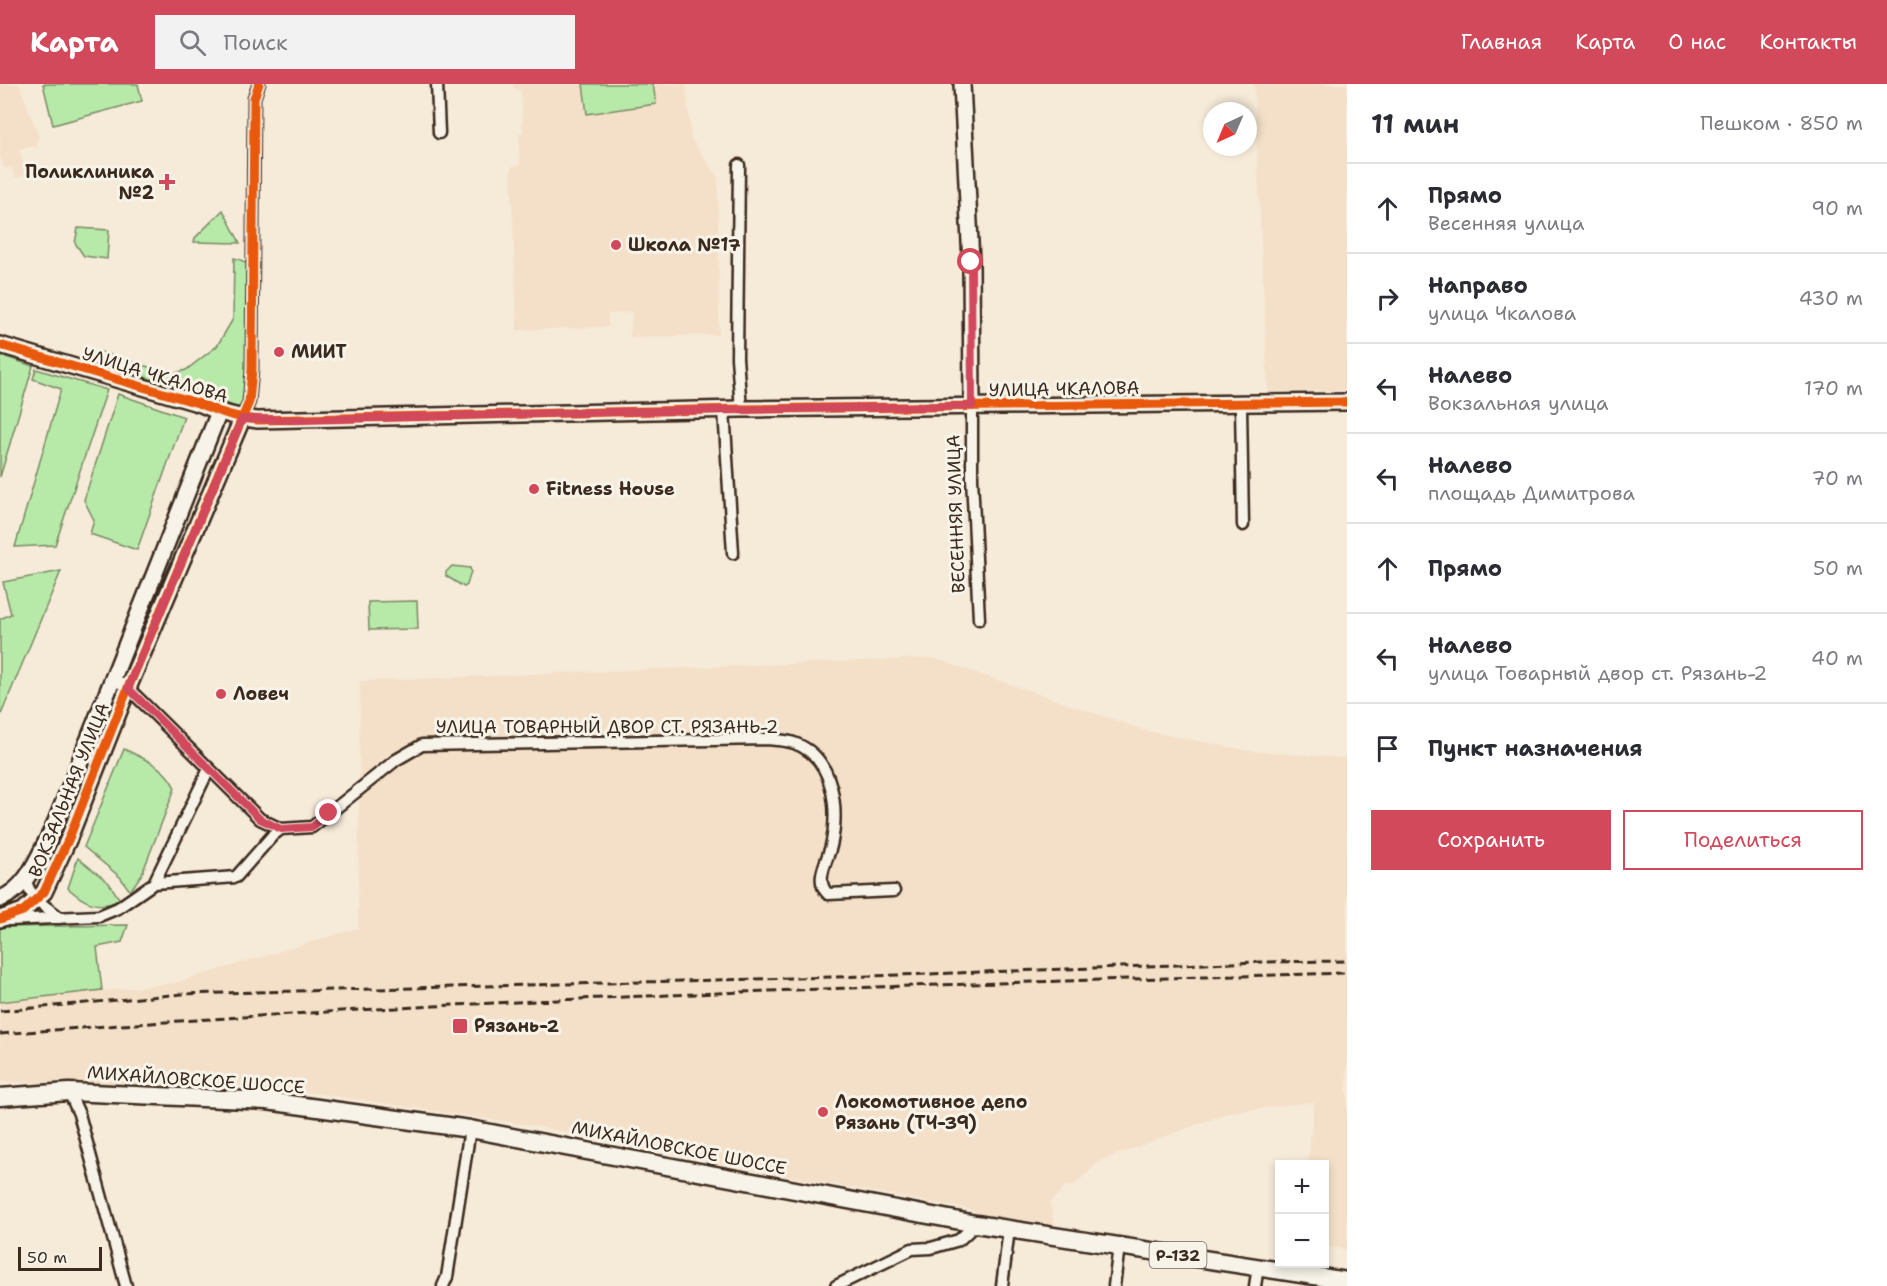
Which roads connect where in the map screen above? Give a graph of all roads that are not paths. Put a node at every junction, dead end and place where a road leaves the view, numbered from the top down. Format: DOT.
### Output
graph roads {
  1 [pos="259,84"];
  2 [pos="436,84"];
  3 [pos="962,84"];
  4 [pos="440,133"];
  5 [pos="739,165"];
  6 [pos="0,345"];
  7 [pos="1347,402"];
  8 [pos="1241,404"];
  9 [pos="972,406"];
  10 [pos="741,409"];
  11 [pos="724,410"];
  12 [pos="219,412"];
  13 [pos="242,419"];
  14 [pos="1243,525"];
  15 [pos="733,553"];
  16 [pos="979,619"];
  17 [pos="112,678"];
  18 [pos="128,688"];
  19 [pos="209,769"];
  20 [pos="281,829"];
  21 [pos="26,880"];
  22 [pos="154,883"];
  23 [pos="894,891"];
  24 [pos="0,898"];
  25 [pos="37,899"];
  26 [pos="60,918"];
  27 [pos="0,920"];
  28 [pos="69,1092"];
  29 [pos="0,1097"];
  30 [pos="470,1129"];
  31 [pos="976,1224"];
  32 [pos="1009,1229"];
  33 [pos="1119,1246"];
  34 [pos="1258,1267"];
  35 [pos="1347,1281"];
  36 [pos="126,1286"];
  37 [pos="443,1286"];
  38 [pos="836,1286"];
  39 [pos="1002,1286"];
  40 [pos="1114,1286"];
  41 [pos="1255,1286"];
  1 -- 13 [label="street"];
  2 -- 4 [label="street"];
  3 -- 9 [label="street, ВЕСЕННЯЯ УЛИЦА"];
  5 -- 10 [label="street"];
  6 -- 12 [label="street, УЛИЦА ЧКАЛОВА"];
  7 -- 8 [label="street, УЛИЦА ЧКАЛОВА"];
  8 -- 9 [label="street, УЛИЦА ЧКАЛОВА"];
  8 -- 14 [label="street"];
  9 -- 10 [label="street, УЛИЦА ЧКАЛОВА"];
  9 -- 16 [label="street, ВЕСЕННЯЯ УЛИЦА"];
  10 -- 11 [label="street, УЛИЦА ЧКАЛОВА"];
  11 -- 13 [label="street, УЛИЦА ЧКАЛОВА"];
  11 -- 15 [label="street"];
  12 -- 13 [label="street, УЛИЦА ЧКАЛОВА"];
  12 -- 17 [label="street, ВОКЗАЛЬНАЯ УЛИЦА"];
  13 -- 18 [label="street, ВОКЗАЛЬНАЯ УЛИЦА"];
  17 -- 18 [label="street"];
  17 -- 21 [label="street, ВОКЗАЛЬНАЯ УЛИЦА"];
  18 -- 19 [label="street"];
  18 -- 25 [label="street, ВОКЗАЛЬНАЯ УЛИЦА"];
  19 -- 20 [label="street"];
  19 -- 22 [label="street"];
  20 -- 22 [label="street"];
  20 -- 23 [label="street, УЛИЦА ТОВАРНЫЙ ДВОР СТ. РЯЗАНЬ-2"];
  21 -- 24 [label="street, ВОКЗАЛЬНАЯ УЛИЦА"];
  21 -- 25 [label="street"];
  22 -- 26 [label="street"];
  25 -- 26 [label="street"];
  25 -- 27 [label="street, ВОКЗАЛЬНАЯ УЛИЦА"];
  26 -- 27 [label="street"];
  28 -- 29 [label="main road, МИХАЙЛОВСКОЕ ШОССЕ"];
  28 -- 30 [label="main road, МИХАЙЛОВСКОЕ ШОССЕ"];
  28 -- 36 [label="street"];
  30 -- 31 [label="main road, МИХАЙЛОВСКОЕ ШОССЕ"];
  30 -- 37 [label="street"];
  31 -- 32 [label="main road, МИХАЙЛОВСКОЕ ШОССЕ"];
  31 -- 38 [label="street"];
  32 -- 33 [label="main road, МИХАЙЛОВСКОЕ ШОССЕ / Р-132"];
  32 -- 39 [label="street"];
  33 -- 34 [label="main road, МИХАЙЛОВСКОЕ ШОССЕ / Р-132"];
  33 -- 40 [label="street"];
  34 -- 35 [label="main road, МИХАЙЛОВСКОЕ ШОССЕ / Р-132"];
  34 -- 41 [label="street"];
}
